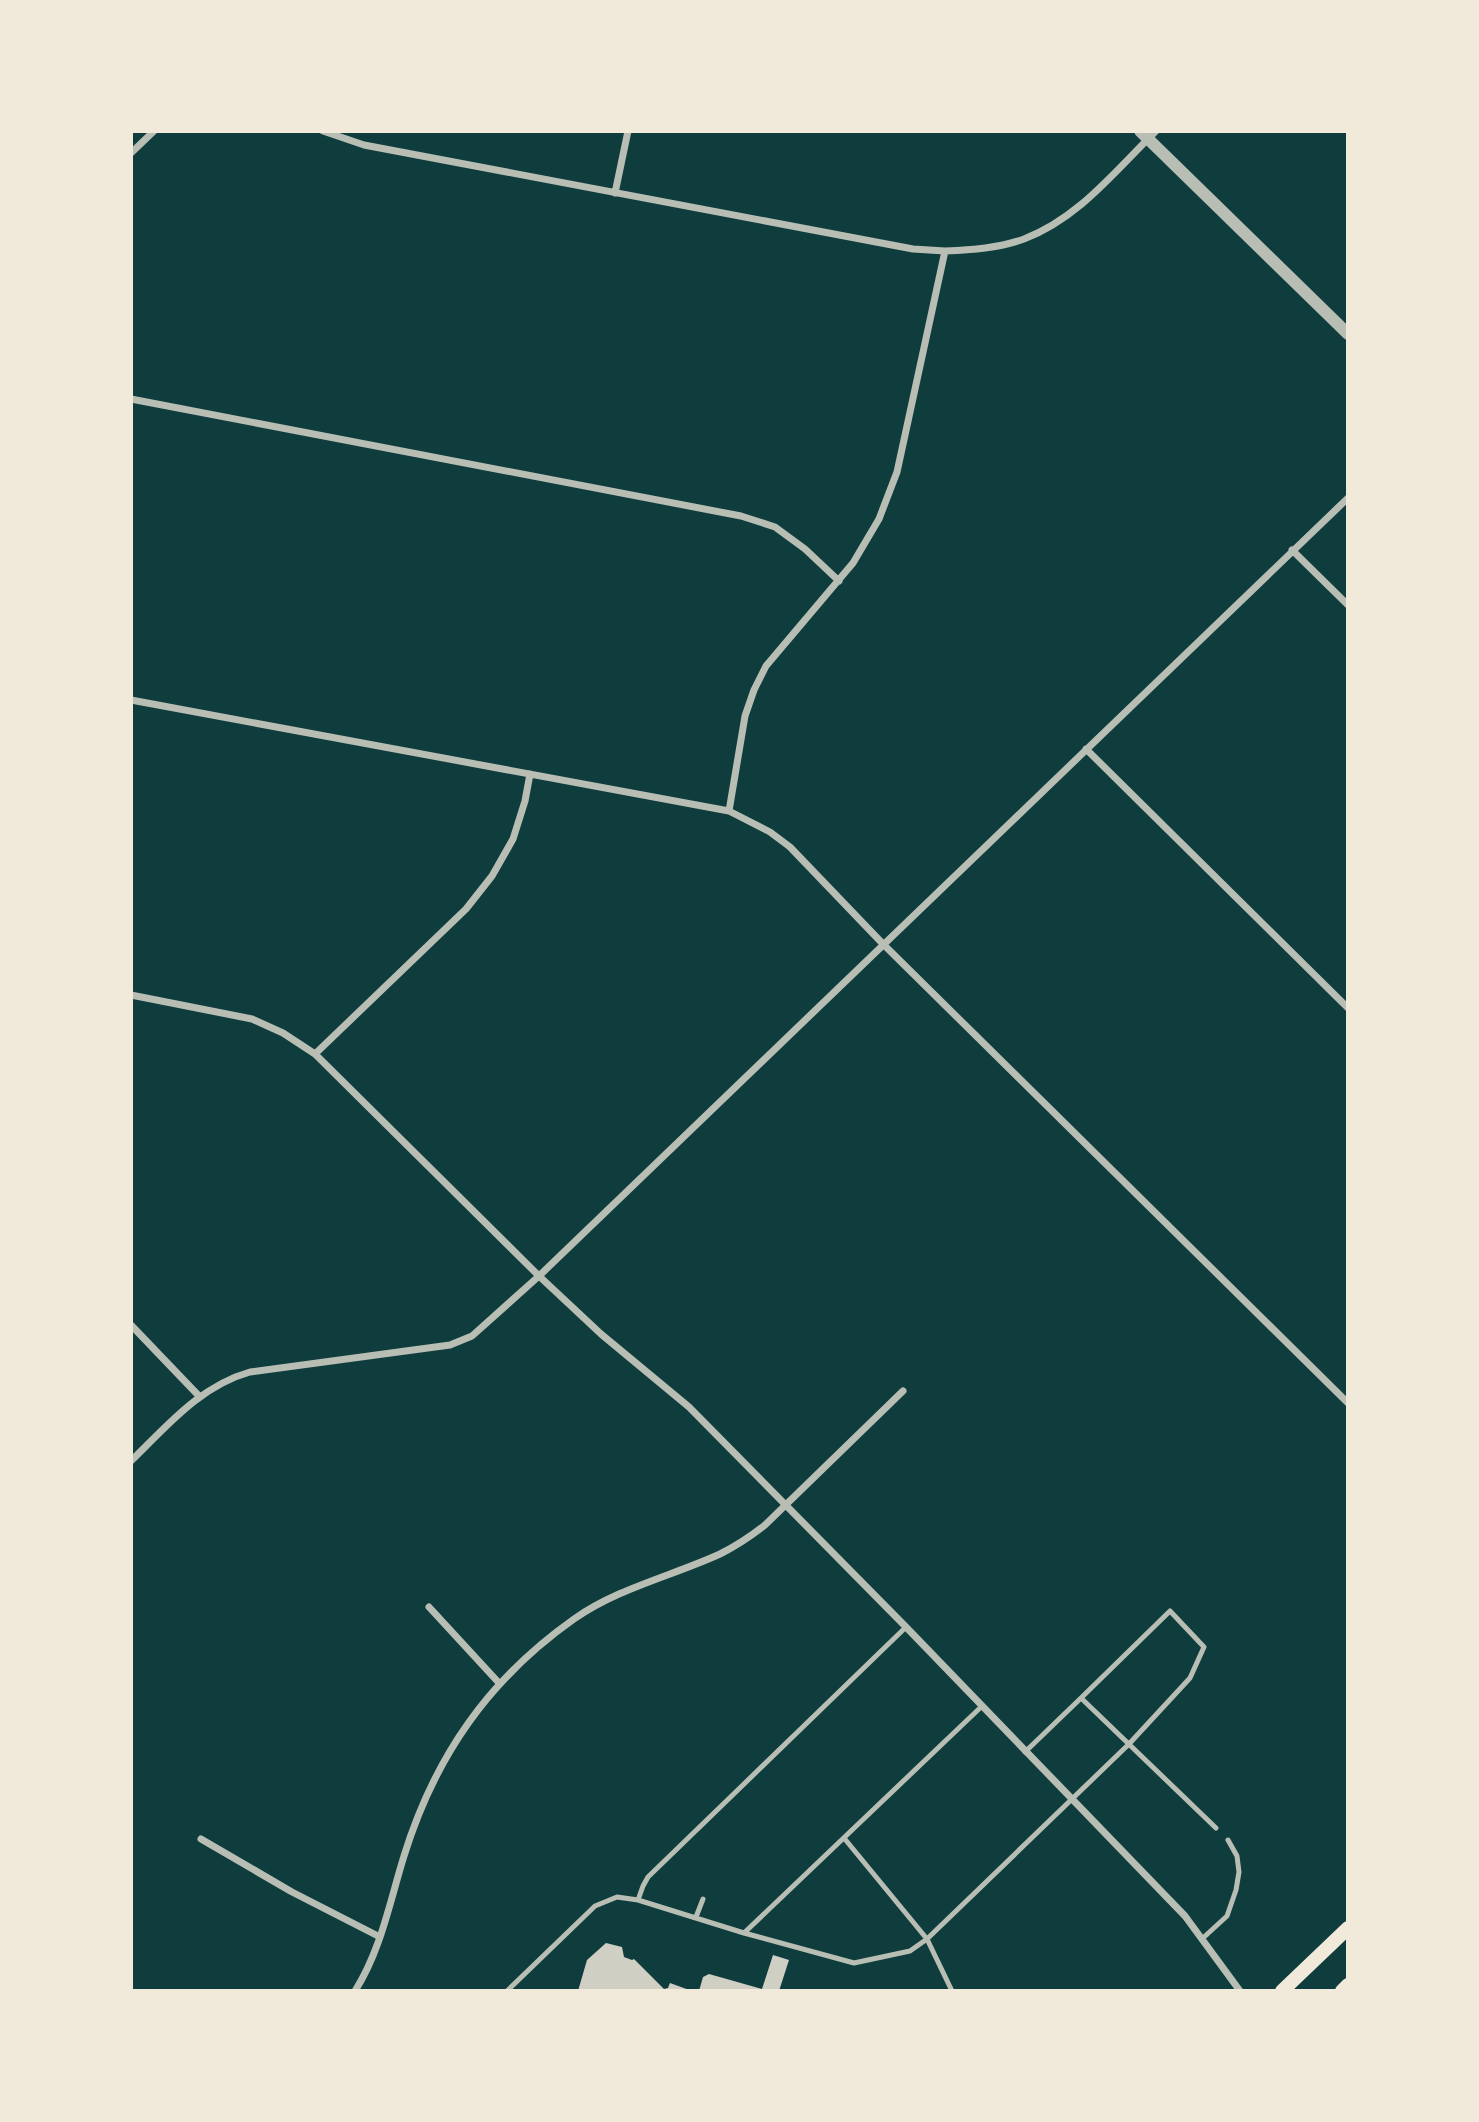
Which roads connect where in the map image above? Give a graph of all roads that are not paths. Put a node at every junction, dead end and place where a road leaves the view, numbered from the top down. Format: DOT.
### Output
graph roads {
  1 [pos="154,131"];
  2 [pos="323,131"];
  3 [pos="628,131"];
  4 [pos="1148,134"];
  5 [pos="131,153"];
  6 [pos="615,193"];
  7 [pos="945,251"];
  8 [pos="1348,334"];
  9 [pos="131,399"];
  10 [pos="1348,498"];
  11 [pos="1292,550"];
  12 [pos="839,581"];
  13 [pos="1348,605"];
  14 [pos="131,700"];
  15 [pos="1086,749"];
  16 [pos="530,774"];
  17 [pos="729,811"];
  18 [pos="883,944"];
  19 [pos="131,995"];
  20 [pos="1348,1007"];
  21 [pos="315,1054"];
  22 [pos="539,1276"];
  23 [pos="131,1325"];
  24 [pos="903,1391"];
  25 [pos="199,1396"];
  26 [pos="1348,1403"];
  27 [pos="131,1461"];
  28 [pos="786,1505"];
  29 [pos="429,1606"];
  30 [pos="906,1627"];
  31 [pos="499,1682"];
  32 [pos="1081,1698"];
  33 [pos="981,1707"];
  34 [pos="1129,1744"];
  35 [pos="1025,1752"];
  36 [pos="1071,1800"];
  37 [pos="1216,1828"];
  38 [pos="844,1838"];
  39 [pos="201,1839"];
  40 [pos="1228,1840"];
  41 [pos="704,1899"];
  42 [pos="638,1900"];
  43 [pos="696,1917"];
  44 [pos="1348,1928"];
  45 [pos="744,1933"];
  46 [pos="380,1937"];
  47 [pos="1203,1938"];
  48 [pos="927,1939"];
  49 [pos="1348,1985"];
  50 [pos="355,1991"];
  51 [pos="507,1991"];
  52 [pos="952,1991"];
  53 [pos="1240,1991"];
  54 [pos="1282,1991"];
  55 [pos="1342,1991"];
  1 -- 5 [label="street"];
  2 -- 6 [label="street"];
  3 -- 6 [label="street"];
  4 -- 7 [label="street"];
  4 -- 8 [label="street"];
  6 -- 7 [label="street"];
  7 -- 12 [label="street"];
  9 -- 12 [label="street"];
  10 -- 11 [label="street"];
  11 -- 13 [label="street"];
  11 -- 15 [label="street"];
  12 -- 17 [label="street"];
  14 -- 16 [label="street"];
  15 -- 18 [label="street"];
  15 -- 20 [label="street"];
  16 -- 17 [label="street"];
  16 -- 21 [label="street"];
  17 -- 18 [label="street"];
  18 -- 22 [label="street"];
  18 -- 26 [label="street"];
  19 -- 21 [label="street"];
  21 -- 22 [label="street"];
  22 -- 25 [label="street"];
  22 -- 28 [label="street"];
  23 -- 25 [label="street"];
  24 -- 28 [label="street"];
  25 -- 27 [label="street"];
  28 -- 30 [label="street"];
  28 -- 31 [label="street"];
  29 -- 31 [label="street"];
  30 -- 33 [label="street"];
  30 -- 42 [label="lane"];
  31 -- 46 [label="street"];
  32 -- 34 [label="lane"];
  32 -- 34 [label="lane"];
  32 -- 35 [label="lane"];
  33 -- 35 [label="street"];
  33 -- 38 [label="lane"];
  34 -- 36 [label="lane"];
  34 -- 37 [label="lane"];
  35 -- 36 [label="street"];
  36 -- 47 [label="street"];
  36 -- 48 [label="lane"];
  38 -- 45 [label="lane"];
  38 -- 48 [label="lane"];
  39 -- 46 [label="street"];
  40 -- 47 [label="lane"];
  41 -- 43 [label="lane"];
  42 -- 43 [label="lane"];
  42 -- 51 [label="lane"];
  43 -- 45 [label="lane"];
  44 -- 54 [label="main road"];
  45 -- 48 [label="lane"];
  46 -- 50 [label="street"];
  47 -- 53 [label="street"];
  48 -- 52 [label="lane"];
  49 -- 55 [label="main road"];
}
